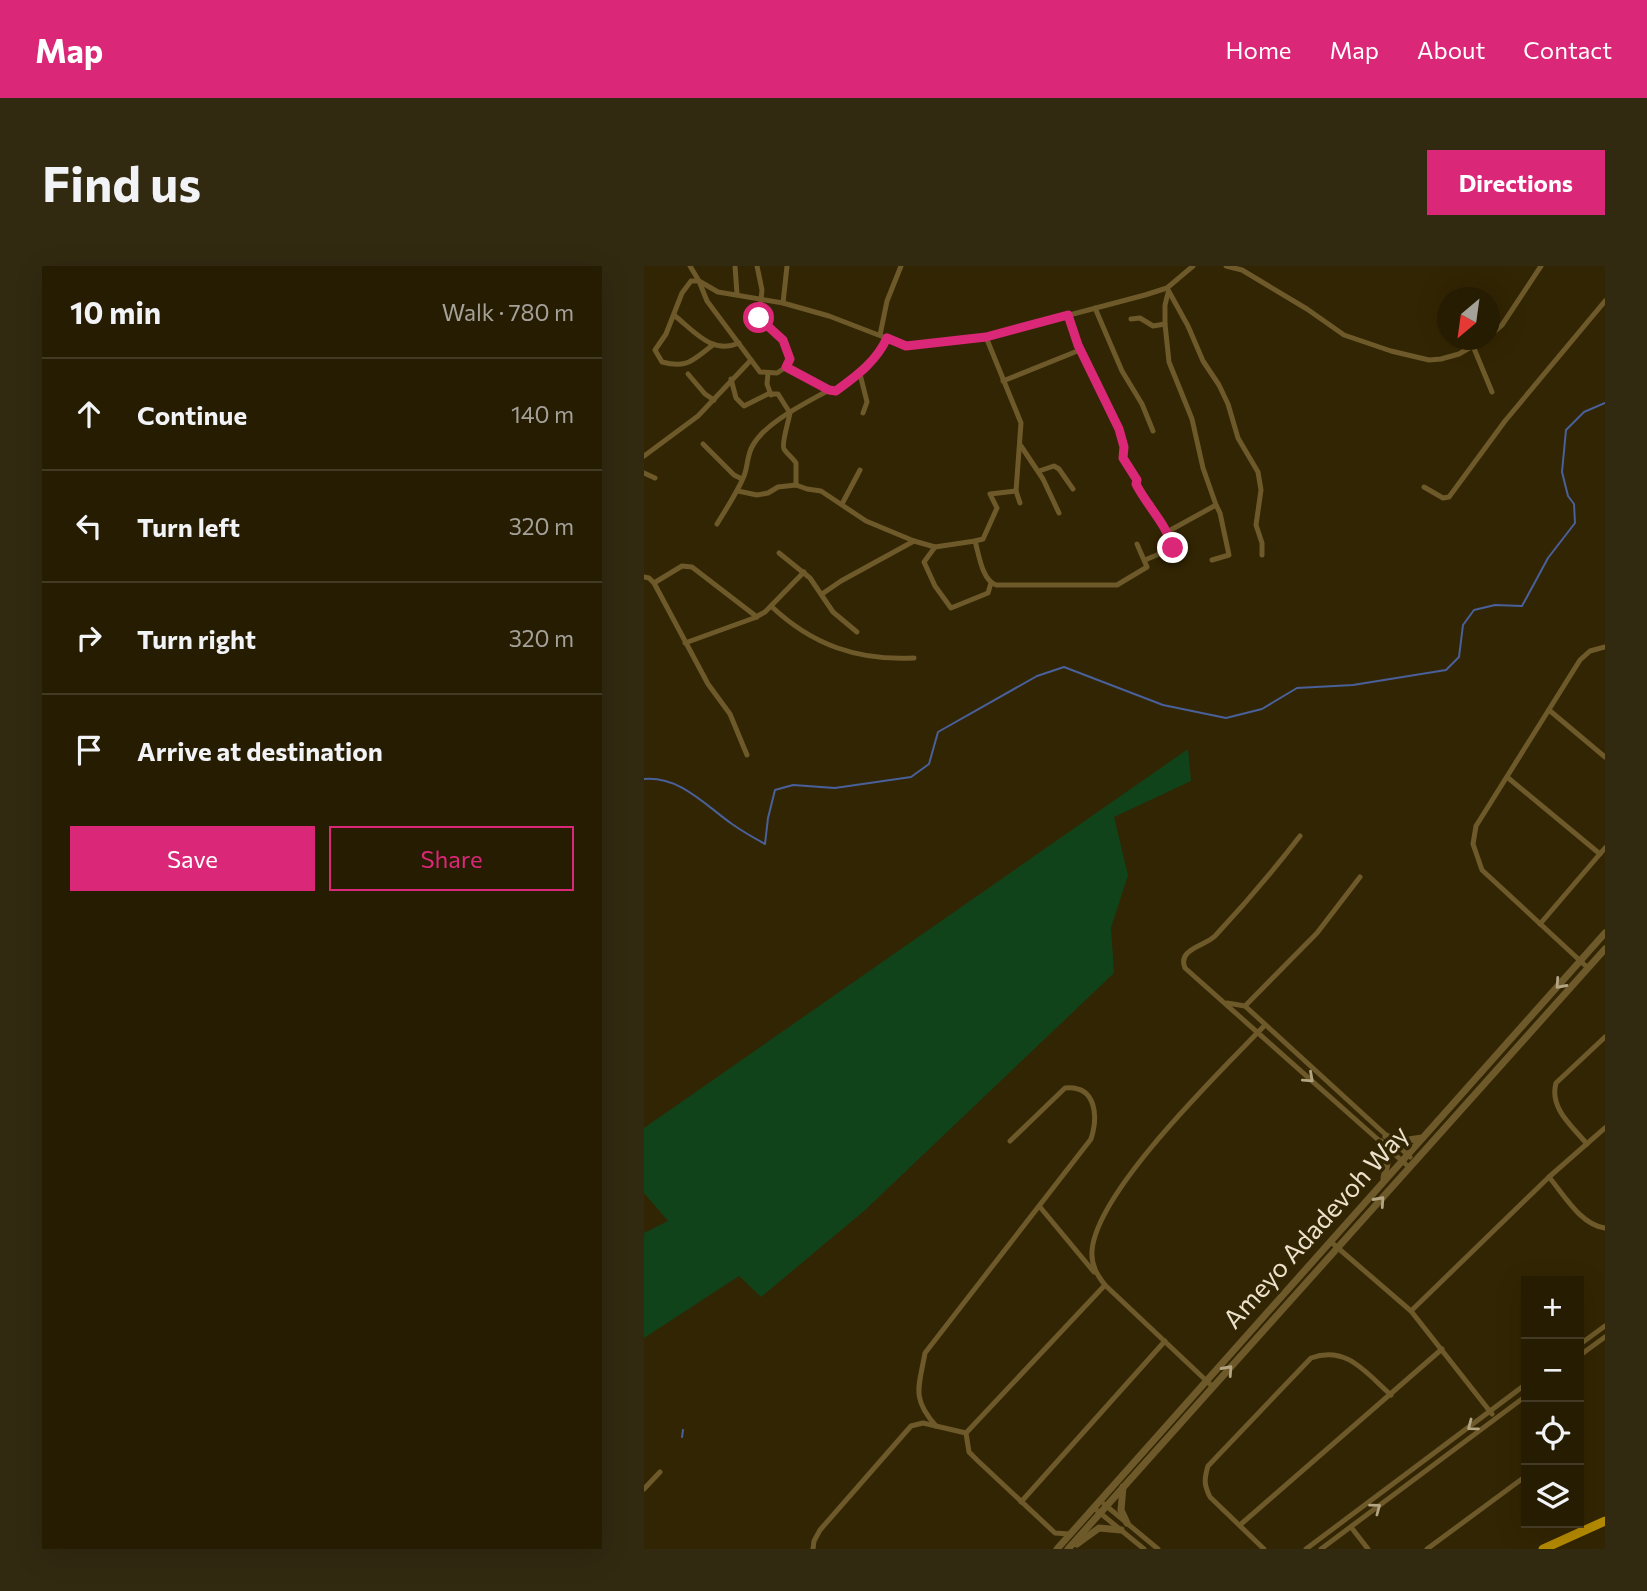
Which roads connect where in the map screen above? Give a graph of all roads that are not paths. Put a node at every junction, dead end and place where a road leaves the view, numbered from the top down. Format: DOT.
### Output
graph roads {
  1 [pos="690,266"];
  2 [pos="735,266"];
  3 [pos="757,266"];
  4 [pos="787,266"];
  5 [pos="901,266"];
  6 [pos="1193,266"];
  7 [pos="1226,266"];
  8 [pos="1541,266"];
  9 [pos="699,281"];
  10 [pos="1168,291"];
  11 [pos="737,294"];
  12 [pos="761,299"];
  13 [pos="1605,301"];
  14 [pos="783,303"];
  15 [pos="1095,308"];
  16 [pos="674,315"];
  17 [pos="1068,315"];
  18 [pos="1131,318"];
  19 [pos="1165,324"];
  20 [pos="1500,327"];
  21 [pos="880,335"];
  22 [pos="986,337"];
  23 [pos="887,338"];
  24 [pos="739,343"];
  25 [pos="713,345"];
  26 [pos="1080,350"];
  27 [pos="1466,350"];
  28 [pos="1475,350"];
  29 [pos="751,360"];
  30 [pos="786,367"];
  31 [pos="768,373"];
  32 [pos="688,374"];
  33 [pos="860,374"];
  34 [pos="731,379"];
  35 [pos="1003,381"];
  36 [pos="829,390"];
  37 [pos="1492,392"];
  38 [pos="771,394"];
  39 [pos="713,400"];
  40 [pos="790,412"];
  41 [pos="863,413"];
  42 [pos="1153,431"];
  43 [pos="703,444"];
  44 [pos="1020,444"];
  45 [pos="644,456"];
  46 [pos="860,470"];
  47 [pos="1038,471"];
  48 [pos="644,473"];
  49 [pos="655,478"];
  50 [pos="742,480"];
  51 [pos="796,485"];
  52 [pos="1424,487"];
  53 [pos="1073,489"];
  54 [pos="738,491"];
  55 [pos="1016,491"];
  56 [pos="1020,503"];
  57 [pos="842,504"];
  58 [pos="1216,505"];
  59 [pos="1059,513"];
  60 [pos="716,524"];
  61 [pos="1167,532"];
  62 [pos="914,541"];
  63 [pos="975,541"];
  64 [pos="1137,544"];
  65 [pos="935,547"];
  66 [pos="779,553"];
  67 [pos="1262,555"];
  68 [pos="1145,560"];
  69 [pos="1212,560"];
  70 [pos="804,572"];
  71 [pos="644,577"];
  72 [pos="653,583"];
  73 [pos="991,583"];
  74 [pos="822,594"];
  75 [pos="771,607"];
  76 [pos="757,617"];
  77 [pos="857,632"];
  78 [pos="685,643"];
  79 [pos="1605,647"];
  80 [pos="914,658"];
  81 [pos="1549,710"];
  82 [pos="747,755"];
  83 [pos="1605,757"];
  84 [pos="1507,777"];
  85 [pos="1300,836"];
  86 [pos="1603,851"];
  87 [pos="1360,877"];
  88 [pos="1540,924"];
  89 [pos="1605,933"];
  90 [pos="1605,949"];
  91 [pos="1580,961"];
  92 [pos="1588,968"];
  93 [pos="1223,1002"];
  94 [pos="1245,1006"];
  95 [pos="1265,1025"];
  96 [pos="1258,1032"];
  97 [pos="1605,1037"];
  98 [pos="1605,1128"];
  99 [pos="1423,1138"];
  100 [pos="1384,1139"];
  101 [pos="1010,1141"];
  102 [pos="1587,1144"];
  103 [pos="1405,1158"];
  104 [pos="1412,1165"];
  105 [pos="1549,1177"];
  106 [pos="1381,1185"];
  107 [pos="1040,1207"];
  108 [pos="1605,1228"];
  109 [pos="1331,1242"];
  110 [pos="1338,1248"];
  111 [pos="1097,1274"];
  112 [pos="1105,1285"];
  113 [pos="1410,1311"];
  114 [pos="1605,1326"];
  115 [pos="1605,1337"];
  116 [pos="1165,1341"];
  117 [pos="1584,1341"];
  118 [pos="1442,1349"];
  119 [pos="1584,1352"];
  120 [pos="1210,1384"];
  121 [pos="1521,1388"];
  122 [pos="1391,1395"];
  123 [pos="1521,1400"];
  124 [pos="1491,1412"];
  125 [pos="1496,1419"];
  126 [pos="936,1426"];
  127 [pos="966,1433"];
  128 [pos="660,1472"];
  129 [pos="1521,1480"];
  130 [pos="1123,1487"];
  131 [pos="644,1489"];
  132 [pos="1021,1502"];
  133 [pos="1100,1507"];
  134 [pos="1345,1520"];
  135 [pos="1605,1521"];
  136 [pos="1126,1523"];
  137 [pos="1240,1525"];
  138 [pos="1351,1527"];
  139 [pos="1121,1530"];
  140 [pos="1055,1533"];
  141 [pos="1070,1534"];
  142 [pos="813,1549"];
  143 [pos="1057,1549"];
  144 [pos="1070,1549"];
  145 [pos="1144,1549"];
  146 [pos="1158,1549"];
  147 [pos="1264,1549"];
  148 [pos="1306,1549"];
  149 [pos="1321,1549"];
  150 [pos="1368,1549"];
  151 [pos="1427,1549"];
  152 [pos="1543,1549"];
  1 -- 9 [label="street"];
  2 -- 11 [label="street"];
  3 -- 12 [label="street"];
  4 -- 14 [label="street"];
  5 -- 21 [label="street"];
  6 -- 10 [label="street"];
  7 -- 27 [label="street"];
  8 -- 20 [label="street"];
  9 -- 11 [label="street"];
  9 -- 16 [label="street"];
  9 -- 24 [label="street"];
  10 -- 15 [label="street"];
  10 -- 19 [label="street"];
  10 -- 67 [label="street"];
  11 -- 12 [label="street"];
  12 -- 14 [label="street"];
  12 -- 30 [label="street"];
  13 -- 52 [label="street"];
  14 -- 21 [label="street"];
  15 -- 17 [label="street"];
  15 -- 42 [label="street"];
  16 -- 25 [label="street"];
  16 -- 25 [label="street"];
  17 -- 22 [label="street"];
  17 -- 26 [label="street"];
  18 -- 19 [label="street"];
  19 -- 58 [label="street"];
  21 -- 23 [label="street"];
  22 -- 23 [label="street"];
  22 -- 35 [label="street"];
  23 -- 33 [label="street"];
  24 -- 25 [label="street"];
  24 -- 29 [label="street"];
  26 -- 35 [label="street"];
  26 -- 61 [label="street"];
  28 -- 37 [label="street"];
  29 -- 31 [label="street"];
  29 -- 34 [label="street"];
  30 -- 31 [label="street"];
  30 -- 36 [label="street"];
  31 -- 38 [label="street"];
  32 -- 39 [label="street"];
  33 -- 36 [label="street"];
  33 -- 41 [label="street"];
  34 -- 38 [label="street"];
  34 -- 39 [label="street"];
  35 -- 44 [label="street"];
  36 -- 40 [label="street"];
  38 -- 40 [label="street"];
  39 -- 45 [label="street"];
  40 -- 50 [label="street"];
  40 -- 51 [label="street"];
  43 -- 50 [label="street"];
  44 -- 47 [label="street"];
  44 -- 55 [label="street"];
  46 -- 57 [label="street"];
  47 -- 53 [label="street"];
  47 -- 59 [label="street"];
  48 -- 49 [label="street"];
  50 -- 54 [label="street"];
  51 -- 54 [label="street"];
  51 -- 57 [label="street"];
  54 -- 60 [label="street"];
  55 -- 56 [label="street"];
  55 -- 63 [label="street"];
  57 -- 62 [label="street"];
  58 -- 61 [label="street"];
  58 -- 69 [label="street"];
  61 -- 68 [label="street"];
  62 -- 65 [label="street"];
  62 -- 74 [label="street"];
  63 -- 65 [label="street"];
  63 -- 73 [label="street"];
  64 -- 68 [label="street"];
  65 -- 73 [label="street"];
  66 -- 70 [label="street"];
  68 -- 73 [label="street"];
  70 -- 74 [label="street"];
  70 -- 75 [label="street"];
  71 -- 72 [label="street"];
  72 -- 76 [label="street"];
  72 -- 78 [label="street"];
  74 -- 77 [label="street"];
  75 -- 76 [label="street"];
  75 -- 80 [label="street"];
  76 -- 78 [label="street"];
  78 -- 82 [label="street"];
  79 -- 81 [label="street"];
  81 -- 83 [label="street"];
  81 -- 84 [label="street"];
  84 -- 86 [label="street"];
  84 -- 88 [label="street"];
  85 -- 93 [label="street"];
  86 -- 88 [label="street"];
  87 -- 94 [label="street"];
  88 -- 91 [label="street"];
  89 -- 91 [label="street, Ameyo Adadevoh Way"];
  90 -- 92 [label="street, Ameyo Adadevoh Way"];
  91 -- 92 [label="street"];
  91 -- 99 [label="street, Ameyo Adadevoh Way, one-way"];
  92 -- 104 [label="street, Ameyo Adadevoh Way"];
  93 -- 94 [label="street"];
  93 -- 96 [label="street"];
  94 -- 95 [label="street"];
  95 -- 96 [label="street"];
  95 -- 100 [label="street"];
  96 -- 100 [label="street, one-way"];
  96 -- 111 [label="street"];
  97 -- 102 [label="street"];
  98 -- 102 [label="street"];
  99 -- 100 [label="street"];
  99 -- 103 [label="street, Ameyo Adadevoh Way"];
  100 -- 103 [label="street"];
  100 -- 106 [label="street"];
  101 -- 107 [label="street"];
  102 -- 105 [label="street"];
  103 -- 104 [label="street"];
  103 -- 106 [label="street, Ameyo Adadevoh Way"];
  110 -- 104 [label="street, Ameyo Adadevoh Way, one-way"];
  105 -- 108 [label="street"];
  105 -- 113 [label="street"];
  106 -- 109 [label="street, Ameyo Adadevoh Way"];
  107 -- 111 [label="street"];
  107 -- 126 [label="street"];
  109 -- 110 [label="street"];
  109 -- 120 [label="street, Ameyo Adadevoh Way"];
  110 -- 113 [label="street"];
  120 -- 110 [label="street, Ameyo Adadevoh Way, one-way"];
  111 -- 112 [label="street"];
  112 -- 116 [label="street"];
  112 -- 127 [label="street"];
  113 -- 118 [label="street"];
  114 -- 117 [label="street"];
  115 -- 119 [label="street"];
  116 -- 120 [label="street"];
  116 -- 132 [label="street"];
  118 -- 122 [label="street"];
  118 -- 124 [label="street"];
  120 -- 130 [label="street, Ameyo Adadevoh Way"];
  120 -- 133 [label="street, Ameyo Adadevoh Way"];
  121 -- 124 [label="street"];
  122 -- 137 [label="street"];
  122 -- 137 [label="street"];
  123 -- 125 [label="street"];
  124 -- 125 [label="street"];
  124 -- 134 [label="street, one-way"];
  138 -- 125 [label="street, one-way"];
  126 -- 127 [label="street"];
  126 -- 142 [label="street"];
  127 -- 132 [label="street"];
  128 -- 131 [label="street"];
  129 -- 151 [label="street"];
  130 -- 133 [label="street, Ameyo Adadevoh Way"];
  130 -- 136 [label="street"];
  132 -- 140 [label="street"];
  133 -- 136 [label="street"];
  133 -- 139 [label="street"];
  133 -- 141 [label="street, Ameyo Adadevoh Way"];
  133 -- 144 [label="street, Ameyo Adadevoh Way"];
  134 -- 138 [label="street"];
  134 -- 148 [label="street"];
  135 -- 152 [label="main road"];
  136 -- 146 [label="street"];
  137 -- 147 [label="street"];
  138 -- 149 [label="street"];
  138 -- 150 [label="street"];
  139 -- 144 [label="street"];
  139 -- 145 [label="street"];
  140 -- 141 [label="street"];
  140 -- 143 [label="street"];
  141 -- 143 [label="street, Ameyo Adadevoh Way"];
}
